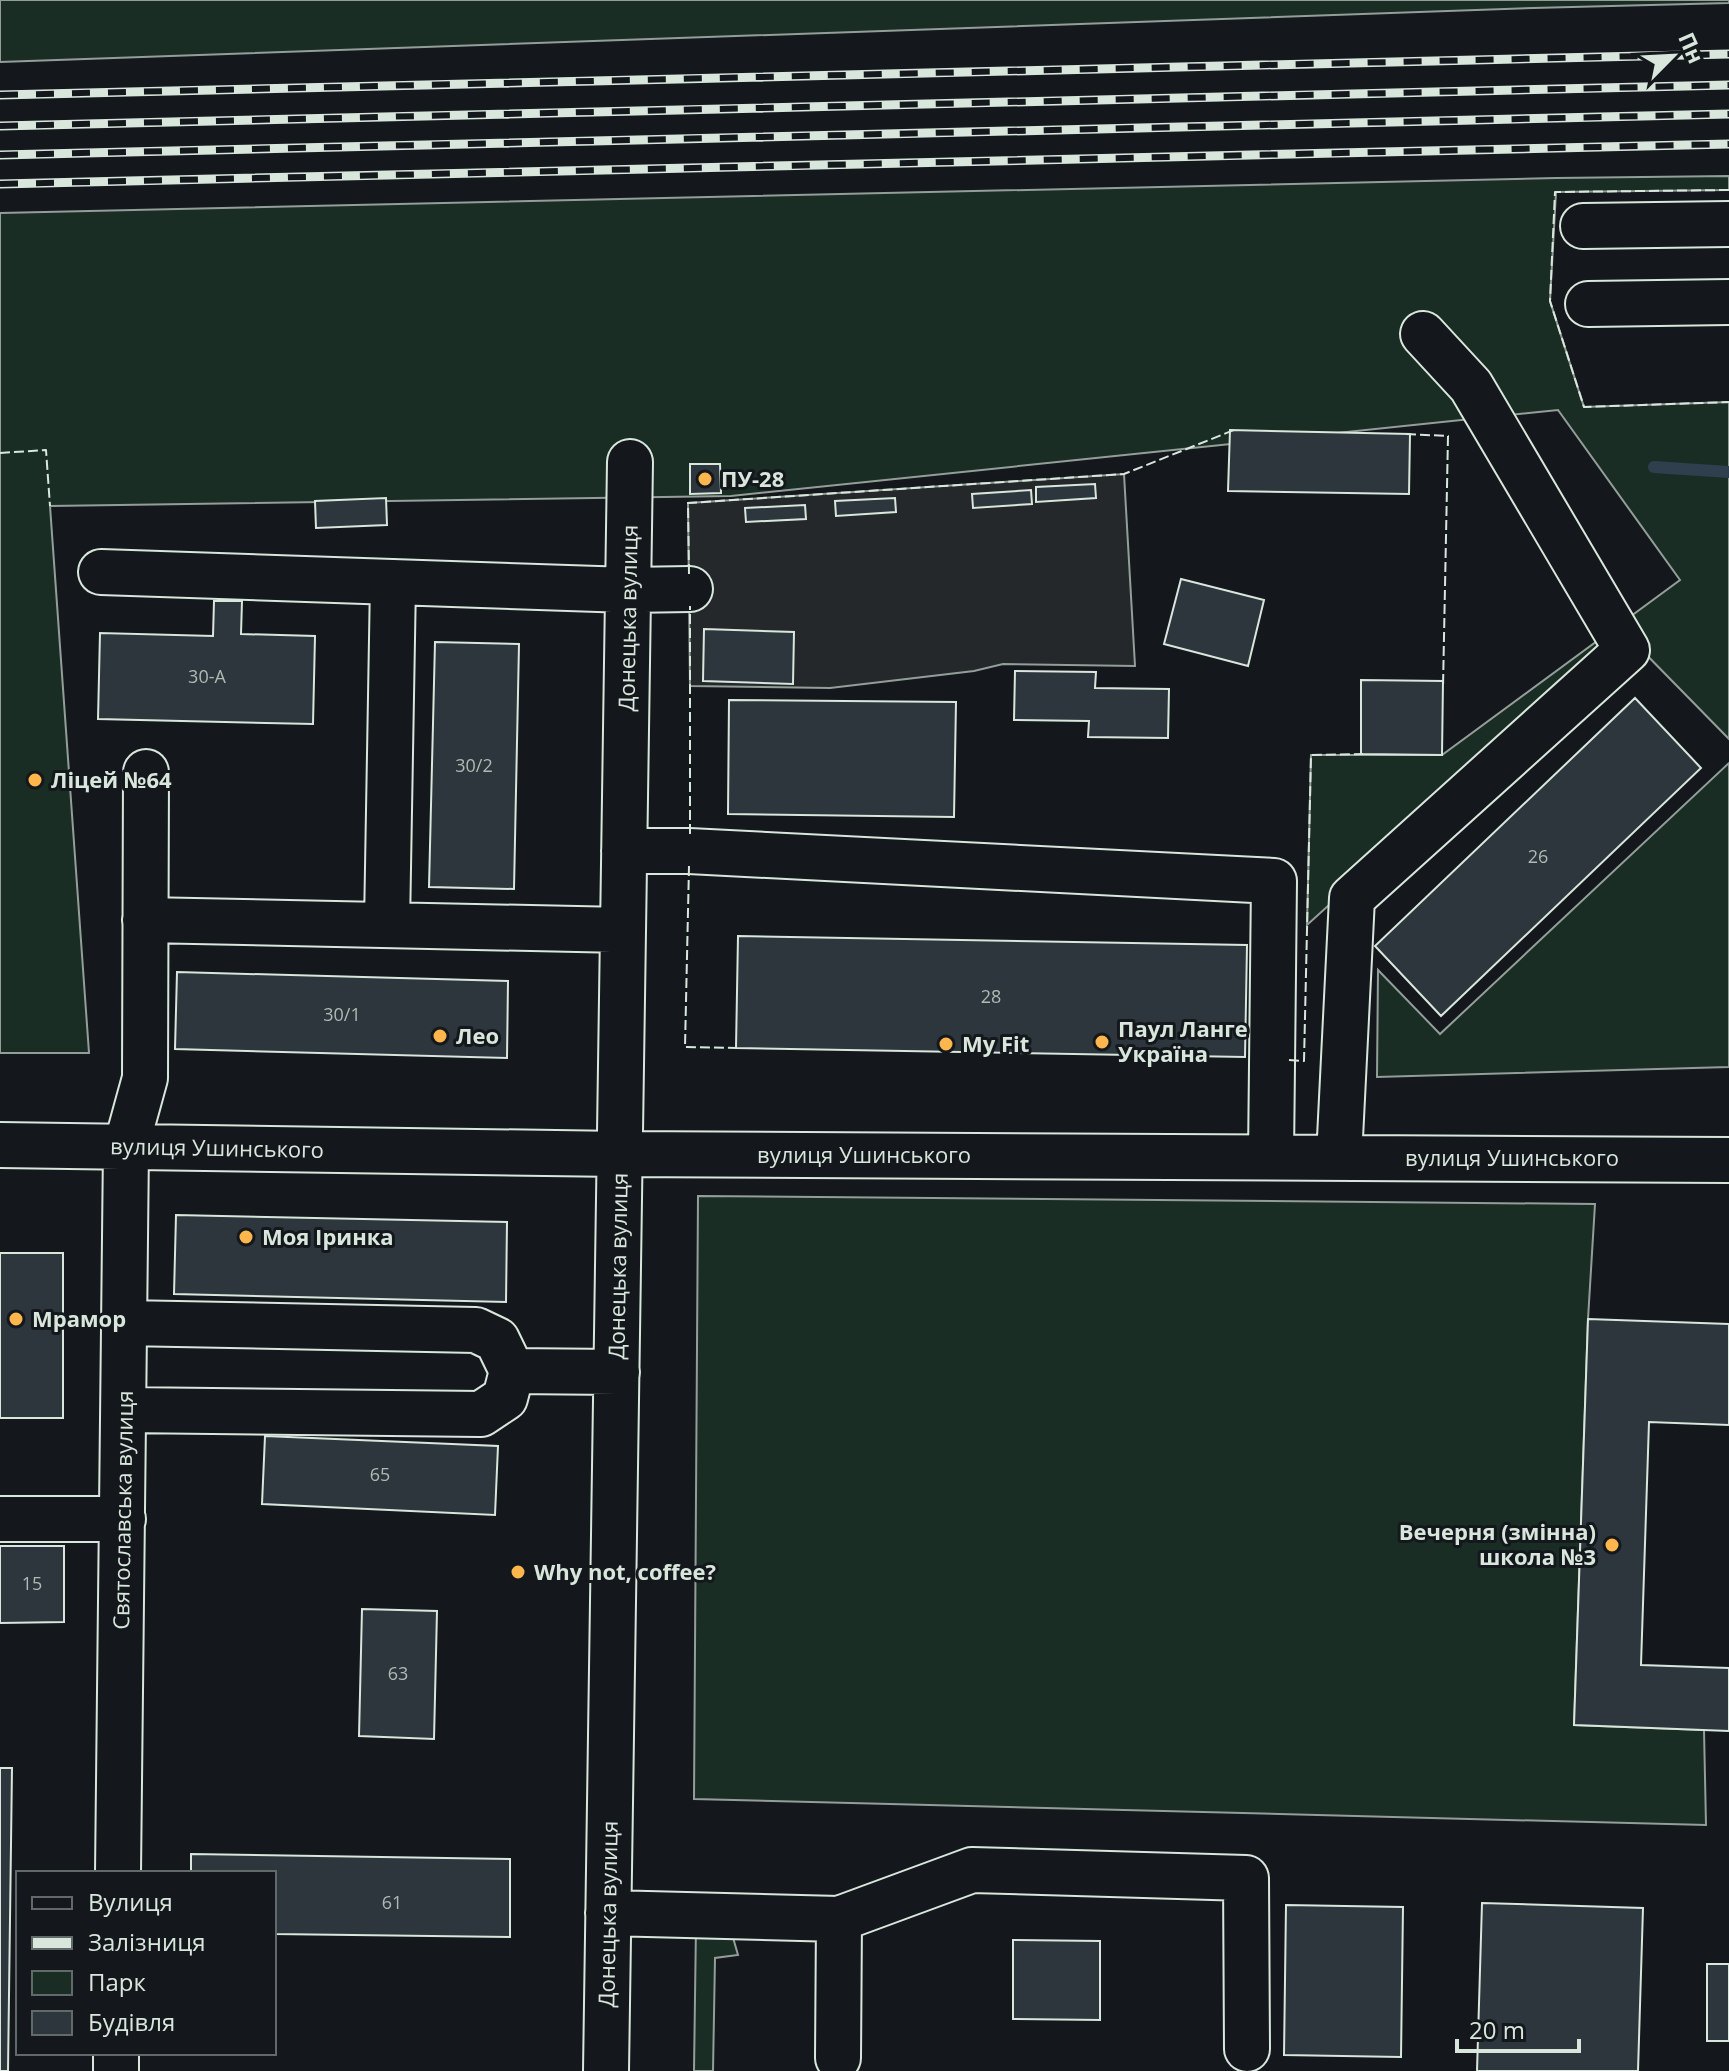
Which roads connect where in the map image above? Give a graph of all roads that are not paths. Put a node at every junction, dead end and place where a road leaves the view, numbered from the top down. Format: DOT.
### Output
graph roads {
  1 [pos="1729,224"];
  2 [pos="1583,226"];
  3 [pos="1729,302"];
  4 [pos="1588,304"];
  5 [pos="1423,334"];
  6 [pos="630,462"];
  7 [pos="101,572"];
  8 [pos="393,582"];
  9 [pos="690,589"];
  10 [pos="628,590"];
  11 [pos="146,772"];
  12 [pos="624,851"];
  13 [pos="145,920"];
  14 [pos="387,925"];
  15 [pos="623,930"];
  16 [pos="0,1145"];
  17 [pos="126,1147"];
  18 [pos="620,1154"];
  19 [pos="1271,1157"];
  20 [pos="1339,1158"];
  21 [pos="1729,1160"];
  22 [pos="125,1323"];
  23 [pos="512,1371"];
  24 [pos="617,1372"];
  25 [pos="125,1410"];
  26 [pos="0,1519"];
  27 [pos="123,1519"];
  28 [pos="118,1871"];
  29 [pos="608,1913"];
  30 [pos="839,1919"];
  31 [pos="1247,2049"];
  32 [pos="838,2058"];
  33 [pos="606,2071"];
  1 -- 2 [label="street"];
  3 -- 4 [label="street"];
  5 -- 20 [label="street"];
  6 -- 10 [label="street, Донецька вулиця"];
  7 -- 8 [label="street"];
  8 -- 10 [label="street"];
  8 -- 14 [label="street"];
  9 -- 10 [label="street"];
  10 -- 12 [label="street, Донецька вулиця"];
  11 -- 13 [label="street, Святославська вулиця"];
  12 -- 15 [label="street, Донецька вулиця"];
  12 -- 19 [label="street"];
  13 -- 14 [label="street"];
  13 -- 17 [label="street, Святославська вулиця"];
  14 -- 15 [label="street"];
  15 -- 18 [label="street, Донецька вулиця"];
  16 -- 17 [label="street, вулиця Ушинського"];
  17 -- 18 [label="street, вулиця Ушинського"];
  17 -- 22 [label="street, Святославська вулиця"];
  18 -- 19 [label="street, вулиця Ушинського"];
  18 -- 24 [label="street, Донецька вулиця"];
  19 -- 20 [label="street, вулиця Ушинського"];
  20 -- 21 [label="street, вулиця Ушинського"];
  22 -- 23 [label="street"];
  22 -- 25 [label="street, Святославська вулиця"];
  23 -- 24 [label="street"];
  23 -- 25 [label="street"];
  24 -- 29 [label="street, Донецька вулиця"];
  25 -- 27 [label="street, Святославська вулиця"];
  26 -- 27 [label="street"];
  27 -- 28 [label="street, Святославська вулиця"];
  29 -- 30 [label="street"];
  29 -- 33 [label="street, Донецька вулиця"];
  30 -- 31 [label="street"];
  30 -- 32 [label="street"];
}
